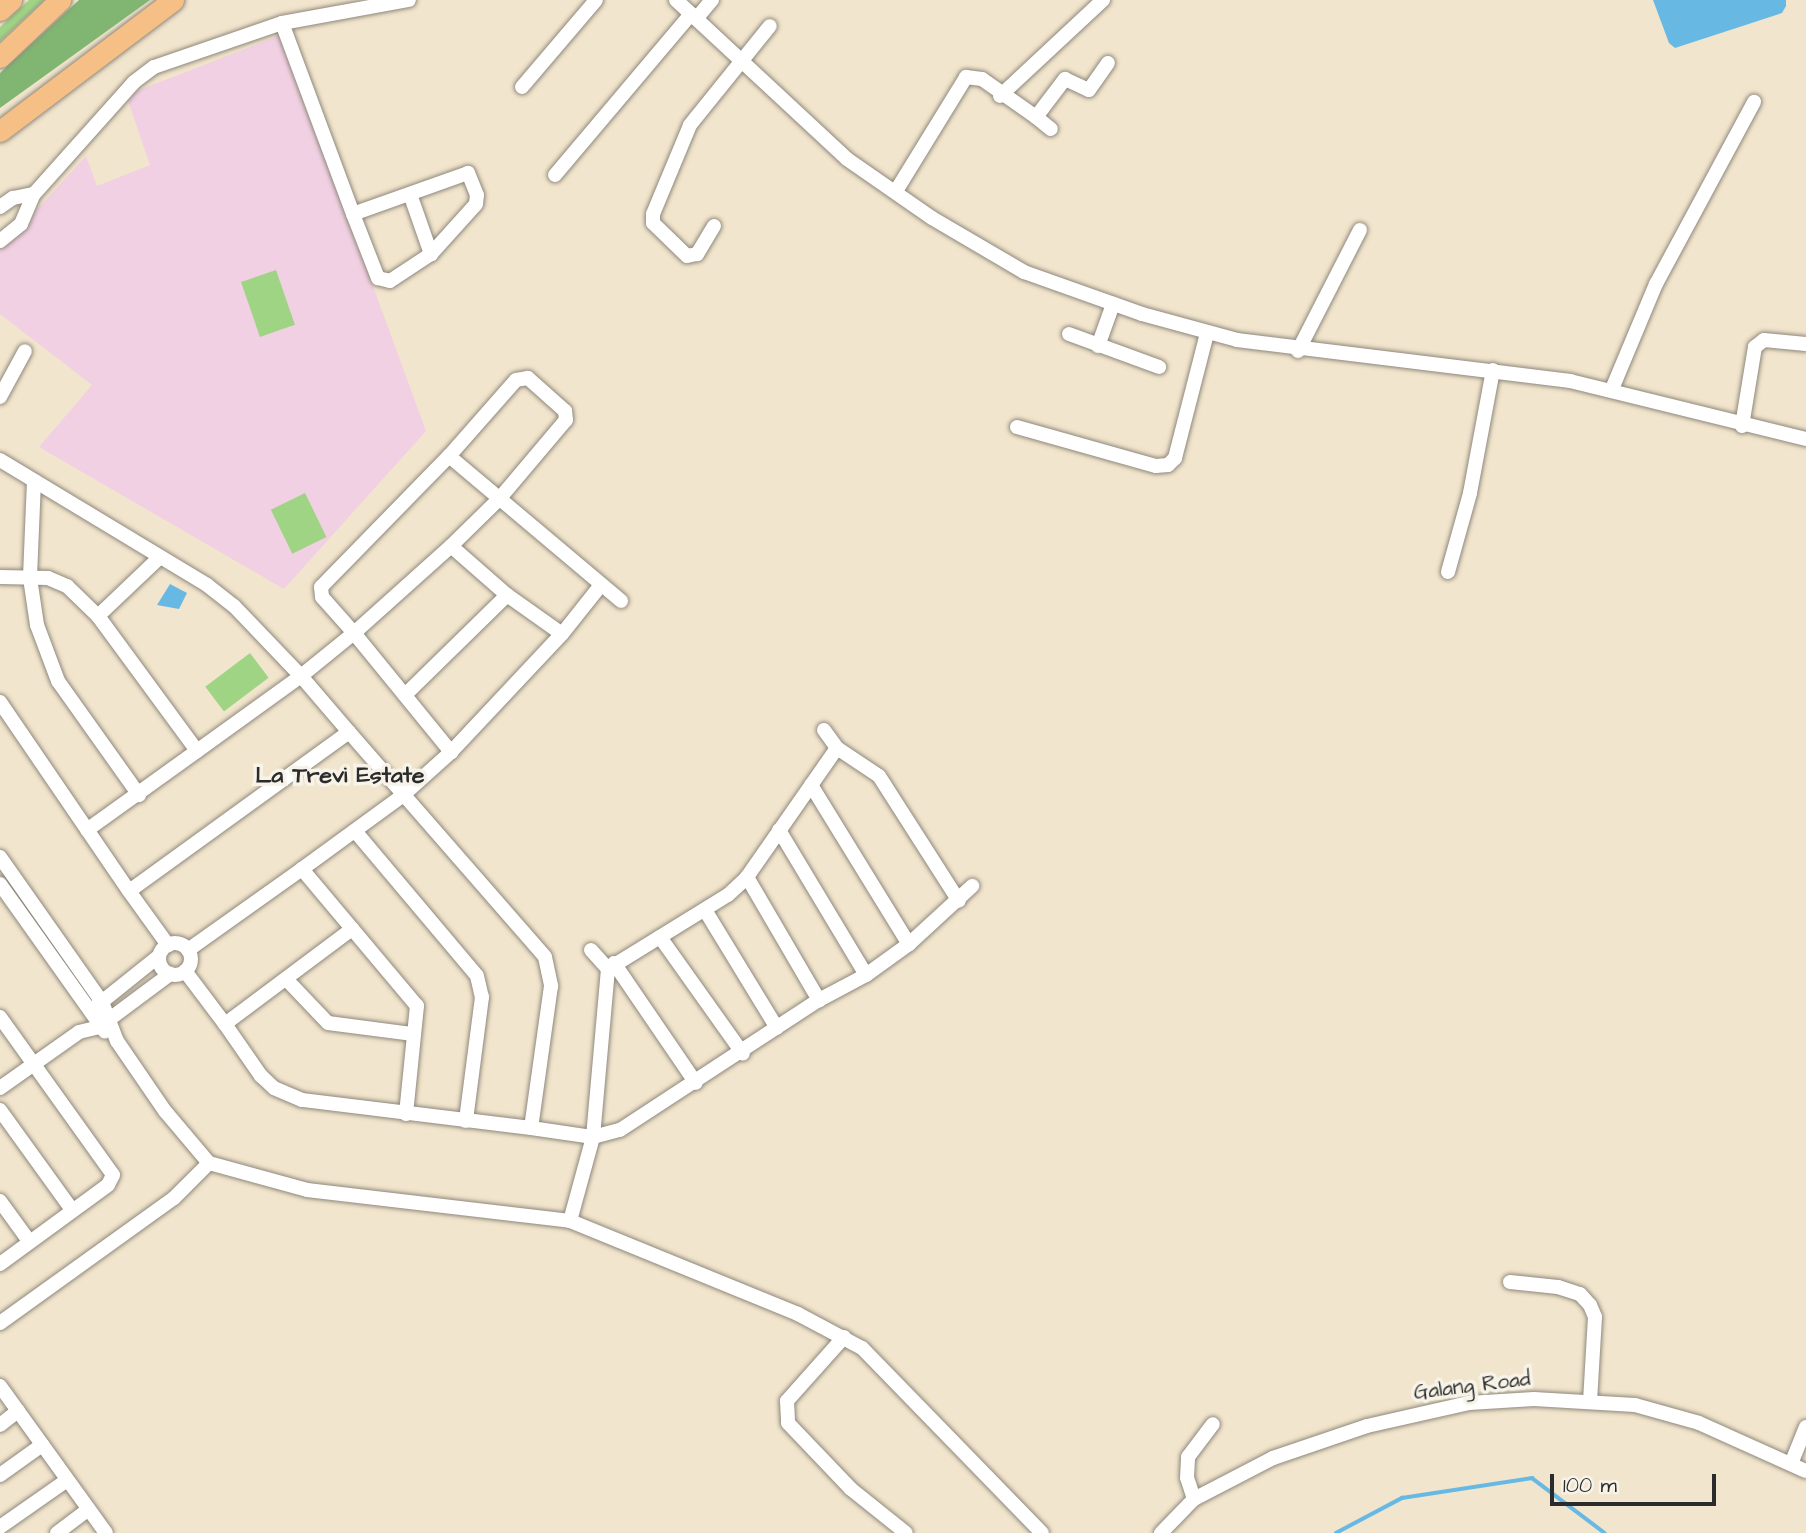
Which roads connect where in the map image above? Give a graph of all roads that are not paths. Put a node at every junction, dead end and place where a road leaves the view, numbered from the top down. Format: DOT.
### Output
graph roads {
  1 [pos="11,0"];
  2 [pos="61,0"];
  3 [pos="173,0"];
  4 [pos="409,0"];
  5 [pos="596,0"];
  6 [pos="676,0"];
  7 [pos="712,0"];
  8 [pos="1103,0"];
  9 [pos="0,10"];
  10 [pos="693,16"];
  11 [pos="282,23"];
  12 [pos="770,26"];
  13 [pos="0,57"];
  14 [pos="741,62"];
  15 [pos="1108,63"];
  16 [pos="522,87"];
  17 [pos="1000,96"];
  18 [pos="1754,102"];
  19 [pos="1036,117"];
  20 [pos="1051,129"];
  21 [pos="0,131"];
  22 [pos="555,175"];
  23 [pos="896,191"];
  24 [pos="34,194"];
  25 [pos="410,194"];
  26 [pos="0,208"];
  27 [pos="353,214"];
  28 [pos="714,226"];
  29 [pos="15,228"];
  30 [pos="1360,230"];
  31 [pos="0,241"];
  32 [pos="431,254"];
  33 [pos="1113,304"];
  34 [pos="1207,333"];
  35 [pos="1069,334"];
  36 [pos="1806,344"];
  37 [pos="1098,346"];
  38 [pos="25,351"];
  39 [pos="1298,351"];
  40 [pos="1159,367"];
  41 [pos="1493,370"];
  42 [pos="1612,389"];
  43 [pos="0,397"];
  44 [pos="1742,426"];
  45 [pos="1017,427"];
  46 [pos="1806,439"];
  47 [pos="449,456"];
  48 [pos="0,460"];
  49 [pos="34,481"];
  50 [pos="500,498"];
  51 [pos="451,546"];
  52 [pos="159,558"];
  53 [pos="1447,572"];
  54 [pos="0,577"];
  55 [pos="30,578"];
  56 [pos="601,585"];
  57 [pos="506,595"];
  58 [pos="621,601"];
  59 [pos="98,616"];
  60 [pos="354,633"];
  61 [pos="562,634"];
  62 [pos="301,676"];
  63 [pos="405,695"];
  64 [pos="0,702"];
  65 [pos="824,730"];
  66 [pos="349,732"];
  67 [pos="837,748"];
  68 [pos="197,751"];
  69 [pos="451,752"];
  70 [pos="811,785"];
  71 [pos="139,794"];
  72 [pos="402,796"];
  73 [pos="87,830"];
  74 [pos="779,830"];
  75 [pos="355,831"];
  76 [pos="0,857"];
  77 [pos="302,869"];
  78 [pos="747,877"];
  79 [pos="0,884"];
  80 [pos="972,886"];
  81 [pos="129,891"];
  82 [pos="959,901"];
  83 [pos="705,910"];
  84 [pos="352,929"];
  85 [pos="660,937"];
  86 [pos="909,944"];
  87 [pos="188,950"];
  88 [pos="591,950"];
  89 [pos="163,951"];
  90 [pos="611,966"];
  91 [pos="177,973"];
  92 [pos="866,975"];
  93 [pos="288,980"];
  94 [pos="819,1000"];
  95 [pos="102,1002"];
  96 [pos="89,1012"];
  97 [pos="0,1017"];
  98 [pos="105,1023"];
  99 [pos="225,1024"];
  100 [pos="777,1028"];
  101 [pos="79,1032"];
  102 [pos="413,1034"];
  103 [pos="743,1054"];
  104 [pos="34,1064"];
  105 [pos="696,1083"];
  106 [pos="0,1088"];
  107 [pos="0,1110"];
  108 [pos="406,1114"];
  109 [pos="466,1121"];
  110 [pos="531,1128"];
  111 [pos="593,1137"];
  112 [pos="209,1163"];
  113 [pos="0,1201"];
  114 [pos="72,1210"];
  115 [pos="570,1221"];
  116 [pos="29,1241"];
  117 [pos="0,1264"];
  118 [pos="1510,1282"];
  119 [pos="0,1322"];
  120 [pos="844,1337"];
  121 [pos="0,1386"];
  122 [pos="1590,1400"];
  123 [pos="18,1412"];
  124 [pos="1213,1424"];
  125 [pos="0,1425"];
  126 [pos="1806,1427"];
  127 [pos="42,1445"];
  128 [pos="1791,1464"];
  129 [pos="1806,1471"];
  130 [pos="0,1475"];
  131 [pos="67,1480"];
  132 [pos="1194,1499"];
  133 [pos="88,1510"];
  134 [pos="0,1527"];
  135 [pos="58,1533"];
  136 [pos="106,1533"];
  137 [pos="906,1533"];
  138 [pos="1042,1533"];
  139 [pos="1161,1533"];
  1 -- 9 [label="highway"];
  2 -- 13 [label="highway"];
  3 -- 21 [label="highway"];
  4 -- 11 [label="street"];
  5 -- 16 [label="street"];
  6 -- 10 [label="street"];
  7 -- 10 [label="street"];
  8 -- 17 [label="street"];
  10 -- 14 [label="street"];
  10 -- 22 [label="street"];
  11 -- 24 [label="street"];
  11 -- 27 [label="street"];
  12 -- 14 [label="street"];
  14 -- 23 [label="street"];
  14 -- 28 [label="street"];
  15 -- 19 [label="street"];
  17 -- 19 [label="street"];
  17 -- 23 [label="street"];
  18 -- 42 [label="street"];
  19 -- 20 [label="street"];
  23 -- 33 [label="street"];
  24 -- 26 [label="street"];
  24 -- 29 [label="street"];
  25 -- 27 [label="street"];
  25 -- 32 [label="street"];
  25 -- 32 [label="street"];
  26 -- 29 [label="street"];
  27 -- 32 [label="street"];
  29 -- 31 [label="street"];
  30 -- 39 [label="street"];
  33 -- 34 [label="street"];
  33 -- 37 [label="street"];
  34 -- 39 [label="street"];
  34 -- 45 [label="street"];
  35 -- 37 [label="street"];
  36 -- 44 [label="street"];
  37 -- 40 [label="street"];
  38 -- 43 [label="street"];
  39 -- 41 [label="street"];
  41 -- 42 [label="street"];
  41 -- 53 [label="street"];
  42 -- 44 [label="street"];
  44 -- 46 [label="street"];
  47 -- 50 [label="street"];
  47 -- 50 [label="street"];
  47 -- 60 [label="street"];
  48 -- 49 [label="street"];
  49 -- 52 [label="street"];
  49 -- 55 [label="street"];
  50 -- 51 [label="street"];
  50 -- 56 [label="street"];
  51 -- 57 [label="street"];
  51 -- 60 [label="street"];
  52 -- 59 [label="street"];
  52 -- 62 [label="street"];
  54 -- 55 [label="street"];
  55 -- 59 [label="street"];
  55 -- 71 [label="street"];
  56 -- 58 [label="street"];
  56 -- 61 [label="street"];
  57 -- 61 [label="street"];
  57 -- 63 [label="street"];
  59 -- 68 [label="street"];
  60 -- 62 [label="street"];
  60 -- 63 [label="street"];
  61 -- 69 [label="street"];
  62 -- 66 [label="street"];
  62 -- 68 [label="street"];
  63 -- 69 [label="street"];
  64 -- 73 [label="street"];
  65 -- 67 [label="street"];
  66 -- 72 [label="street"];
  66 -- 81 [label="street"];
  67 -- 70 [label="street"];
  67 -- 82 [label="street"];
  68 -- 71 [label="street"];
  69 -- 72 [label="street"];
  70 -- 74 [label="street"];
  70 -- 86 [label="street"];
  71 -- 73 [label="street"];
  72 -- 75 [label="street"];
  72 -- 110 [label="street"];
  73 -- 81 [label="street"];
  74 -- 78 [label="street"];
  74 -- 92 [label="street"];
  75 -- 77 [label="street"];
  75 -- 109 [label="street"];
  76 -- 95 [label="street"];
  77 -- 84 [label="street"];
  77 -- 87 [label="street"];
  78 -- 83 [label="street"];
  78 -- 94 [label="street"];
  79 -- 96 [label="street"];
  80 -- 82 [label="street"];
  81 -- 89 [label="street"];
  82 -- 86 [label="street"];
  83 -- 85 [label="street"];
  83 -- 100 [label="street"];
  84 -- 93 [label="street"];
  84 -- 102 [label="street"];
  85 -- 90 [label="street"];
  85 -- 103 [label="street"];
  86 -- 92 [label="street"];
  87 -- 89 [label="street"];
  87 -- 91 [label="street"];
  88 -- 90 [label="street"];
  89 -- 91 [label="street"];
  89 -- 95 [label="street"];
  90 -- 105 [label="street"];
  90 -- 111 [label="street"];
  91 -- 98 [label="street"];
  91 -- 99 [label="street"];
  92 -- 94 [label="street"];
  93 -- 99 [label="street"];
  93 -- 102 [label="street"];
  94 -- 100 [label="street"];
  95 -- 96 [label="street"];
  95 -- 98 [label="street"];
  96 -- 98 [label="street"];
  96 -- 101 [label="street"];
  97 -- 104 [label="street"];
  98 -- 101 [label="street"];
  98 -- 112 [label="street"];
  99 -- 108 [label="street"];
  100 -- 103 [label="street"];
  101 -- 104 [label="street"];
  102 -- 108 [label="street"];
  103 -- 105 [label="street"];
  104 -- 106 [label="street"];
  104 -- 114 [label="street"];
  105 -- 111 [label="street"];
  107 -- 114 [label="street"];
  108 -- 109 [label="street"];
  109 -- 110 [label="street"];
  110 -- 111 [label="street"];
  111 -- 115 [label="street"];
  112 -- 115 [label="street"];
  112 -- 119 [label="street"];
  113 -- 116 [label="street"];
  114 -- 116 [label="street"];
  115 -- 120 [label="street"];
  116 -- 117 [label="street"];
  118 -- 122 [label="street"];
  120 -- 137 [label="street"];
  120 -- 138 [label="street"];
  121 -- 123 [label="street"];
  122 -- 128 [label="street, Galang Road"];
  122 -- 132 [label="street, Galang Road"];
  123 -- 125 [label="street"];
  123 -- 127 [label="street"];
  124 -- 132 [label="street"];
  126 -- 128 [label="street"];
  127 -- 130 [label="street"];
  127 -- 131 [label="street"];
  128 -- 129 [label="street, Galang Road"];
  131 -- 133 [label="street"];
  131 -- 134 [label="street"];
  132 -- 139 [label="street, Galang Road"];
  133 -- 135 [label="street"];
  133 -- 136 [label="street"];
}
